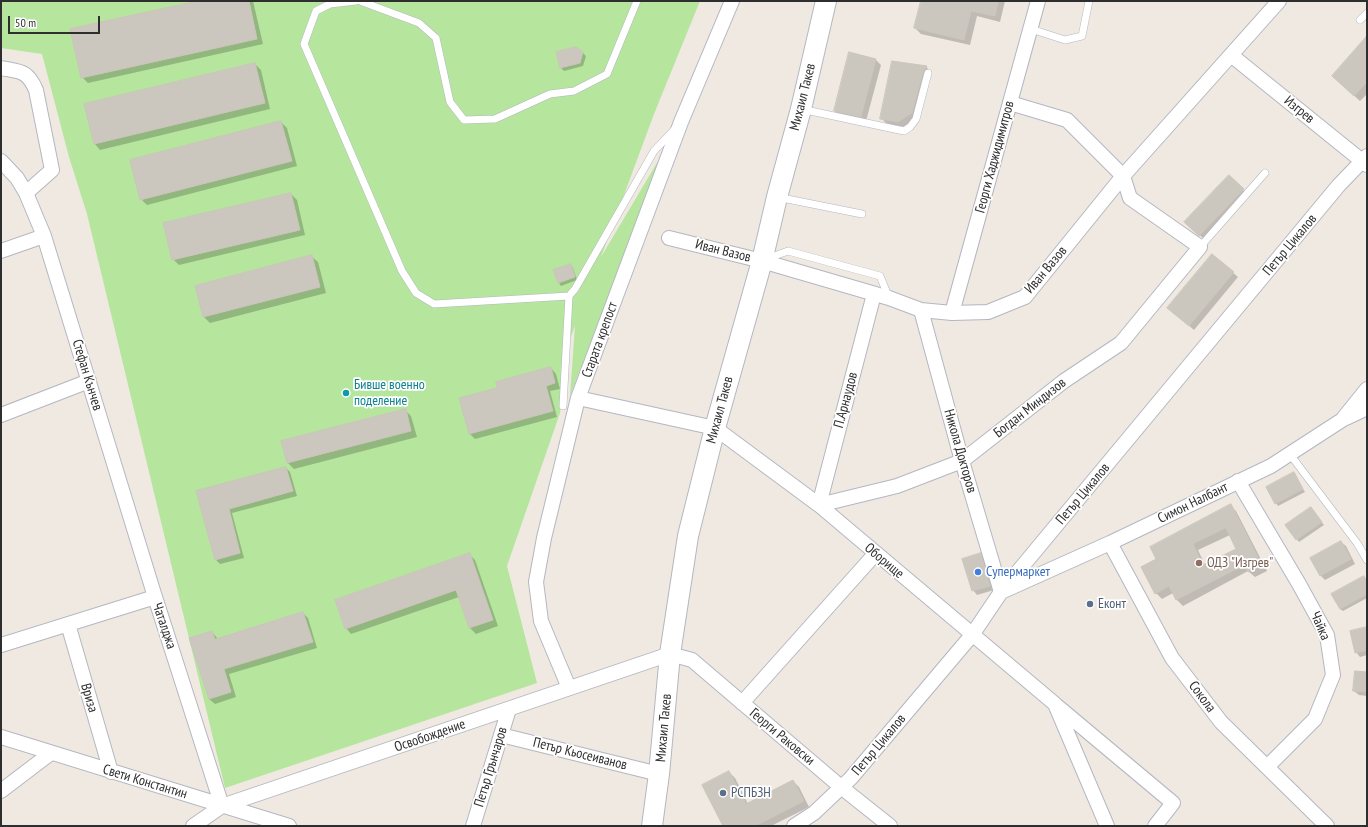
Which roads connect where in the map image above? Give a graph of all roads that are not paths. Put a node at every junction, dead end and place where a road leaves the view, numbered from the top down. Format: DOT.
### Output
graph roads {
  1 [pos="356,1"];
  2 [pos="360,1"];
  3 [pos="637,1"];
  4 [pos="732,1"];
  5 [pos="826,1"];
  6 [pos="1038,1"];
  7 [pos="1089,1"];
  8 [pos="1280,1"];
  9 [pos="1367,13"];
  10 [pos="1360,20"];
  11 [pos="1031,29"];
  12 [pos="1231,55"];
  13 [pos="1,68"];
  14 [pos="928,73"];
  15 [pos="1010,103"];
  16 [pos="801,109"];
  17 [pos="681,122"];
  18 [pos="1,161"];
  19 [pos="1365,161"];
  20 [pos="1265,173"];
  21 [pos="1123,176"];
  22 [pos="26,193"];
  23 [pos="777,197"];
  24 [pos="862,214"];
  25 [pos="44,236"];
  26 [pos="669,238"];
  27 [pos="1200,247"];
  28 [pos="1,251"];
  29 [pos="762,261"];
  30 [pos="874,294"];
  31 [pos="569,296"];
  32 [pos="889,298"];
  33 [pos="921,310"];
  34 [pos="952,313"];
  35 [pos="89,381"];
  36 [pos="1367,389"];
  37 [pos="578,398"];
  38 [pos="563,406"];
  39 [pos="1367,408"];
  40 [pos="1,415"];
  41 [pos="1342,420"];
  42 [pos="715,428"];
  43 [pos="1290,454"];
  44 [pos="962,461"];
  45 [pos="1238,482"];
  46 [pos="819,505"];
  47 [pos="1110,543"];
  48 [pos="876,553"];
  49 [pos="1367,560"];
  50 [pos="1001,592"];
  51 [pos="155,597"];
  52 [pos="68,624"];
  53 [pos="972,635"];
  54 [pos="2,642"];
  55 [pos="670,654"];
  56 [pos="569,688"];
  57 [pos="742,703"];
  58 [pos="1055,704"];
  59 [pos="509,709"];
  60 [pos="501,735"];
  61 [pos="1,737"];
  62 [pos="52,753"];
  63 [pos="1267,767"];
  64 [pos="110,772"];
  65 [pos="659,774"];
  66 [pos="841,787"];
  67 [pos="1,790"];
  68 [pos="222,806"];
  69 [pos="815,820"];
  70 [pos="193,826"];
  71 [pos="288,826"];
  72 [pos="472,826"];
  73 [pos="652,826"];
  74 [pos="794,826"];
  75 [pos="890,826"];
  76 [pos="1106,826"];
  77 [pos="1155,826"];
  78 [pos="1327,826"];
  1 -- 31 [label="lane"];
  2 -- 3 [label="lane"];
  4 -- 17 [label="street, Старата крепост"];
  5 -- 16 [label="main road, Михаил Такев"];
  6 -- 11 [label="street, Георги Хаджидимитров"];
  7 -- 11 [label="lane"];
  8 -- 12 [label="street, Иван Вазов"];
  9 -- 10 [label="lane"];
  11 -- 15 [label="street, Георги Хаджидимитров"];
  12 -- 19 [label="street, Изгрев"];
  12 -- 21 [label="street, Иван Вазов"];
  13 -- 22 [label="street"];
  14 -- 16 [label="lane"];
  15 -- 21 [label="street"];
  15 -- 34 [label="street, Георги Хаджидимитров"];
  16 -- 23 [label="main road, Михаил Такев"];
  17 -- 31 [label="lane"];
  17 -- 37 [label="street, Старата крепост"];
  18 -- 22 [label="street, Стефан Кънчев"];
  19 -- 50 [label="street, Петър Цикалов"];
  20 -- 27 [label="lane"];
  21 -- 27 [label="street"];
  21 -- 34 [label="street, Иван Вазов"];
  22 -- 25 [label="street, Стефан Кънчев"];
  23 -- 24 [label="lane"];
  23 -- 29 [label="main road, Михаил Такев"];
  25 -- 28 [label="street"];
  25 -- 35 [label="street, Стефан Кънчев"];
  26 -- 29 [label="street, Иван Вазов"];
  27 -- 44 [label="street, Богдан Миндизов"];
  29 -- 30 [label="street, Иван Вазов"];
  29 -- 32 [label="lane"];
  29 -- 42 [label="main road, Михаил Такев"];
  30 -- 32 [label="street, Иван Вазов"];
  30 -- 46 [label="street, П.Арнаудов"];
  31 -- 38 [label="lane"];
  32 -- 33 [label="street, Иван Вазов"];
  33 -- 34 [label="street, Иван Вазов"];
  33 -- 44 [label="street, Никола Докторов"];
  35 -- 40 [label="street"];
  35 -- 51 [label="street, Стефан Кънчев"];
  36 -- 41 [label="street, Симон Налбант"];
  37 -- 42 [label="street, Оборище"];
  37 -- 56 [label="street, Старата крепост"];
  39 -- 41 [label="street"];
  41 -- 43 [label="street, Симон Налбант"];
  42 -- 46 [label="street, Оборище"];
  42 -- 55 [label="main road, Михаил Такев"];
  43 -- 45 [label="street, Симон Налбант"];
  43 -- 49 [label="lane"];
  44 -- 46 [label="street, Богдан Миндизов"];
  44 -- 50 [label="street, Никола Докторов"];
  45 -- 47 [label="street, Симон Налбант"];
  45 -- 63 [label="street, Чайка"];
  46 -- 48 [label="street, Оборище"];
  47 -- 50 [label="street, Симон Налбант"];
  47 -- 63 [label="street, Сокола"];
  48 -- 53 [label="street, Оборище"];
  48 -- 57 [label="street"];
  50 -- 53 [label="street, Петър Цикалов"];
  51 -- 52 [label="street, Чаталджа"];
  51 -- 68 [label="street, Чаталджа"];
  52 -- 54 [label="street, Чаталджа"];
  52 -- 64 [label="street, Вриза"];
  53 -- 58 [label="street, Оборище"];
  53 -- 66 [label="street, Петър Цикалов"];
  55 -- 56 [label="street, Освобождение"];
  55 -- 57 [label="street, Георги Раковски"];
  55 -- 65 [label="main road, Михаил Такев"];
  56 -- 59 [label="street, Освобождение"];
  57 -- 66 [label="street, Георги Раковски"];
  58 -- 76 [label="street, Оборище"];
  58 -- 77 [label="street"];
  59 -- 60 [label="street, Петър Грънчаров"];
  59 -- 68 [label="street, Освобождение"];
  60 -- 65 [label="street, Петър Кьосеиванов"];
  60 -- 72 [label="street, Петър Грънчаров"];
  61 -- 62 [label="street, Свети Константин"];
  62 -- 64 [label="street, Свети Константин"];
  62 -- 67 [label="street"];
  63 -- 78 [label="street, Сокола"];
  64 -- 68 [label="street, Свети Константин"];
  65 -- 73 [label="main road, Михаил Такев"];
  66 -- 69 [label="street, Петър Цикалов"];
  66 -- 75 [label="street, Георги Раковски"];
  68 -- 70 [label="street, Освобождение"];
  68 -- 71 [label="street, Свети Константин"];
  69 -- 74 [label="street, Петър Цикалов"];
}
